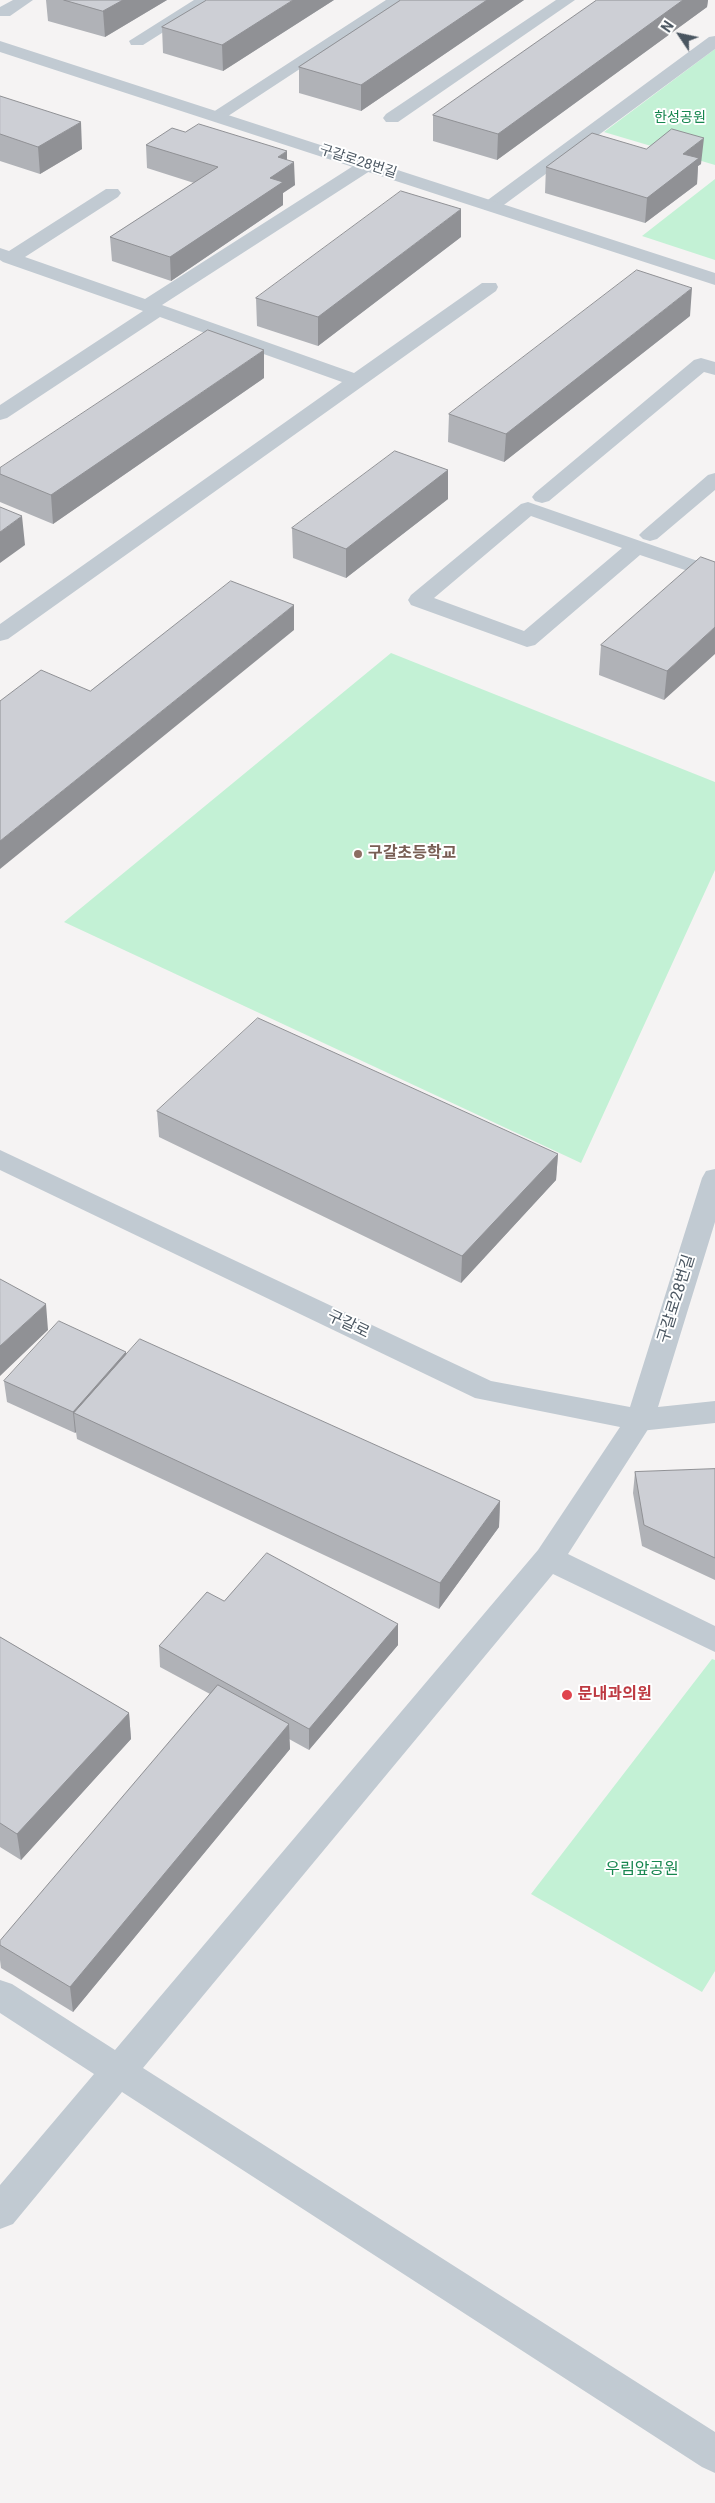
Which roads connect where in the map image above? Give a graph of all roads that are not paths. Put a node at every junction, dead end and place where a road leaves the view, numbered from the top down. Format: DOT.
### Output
graph roads {
  1 [pos="25,0"];
  2 [pos="206,0"];
  3 [pos="397,0"];
  4 [pos="567,0"];
  5 [pos="4,12"];
  6 [pos="137,41"];
  7 [pos="715,41"];
  8 [pos="0,46"];
  9 [pos="216,116"];
  10 [pos="392,118"];
  11 [pos="367,166"];
  12 [pos="112,193"];
  13 [pos="490,206"];
  14 [pos="5,256"];
  15 [pos="715,279"];
  16 [pos="489,287"];
  17 [pos="153,308"];
  18 [pos="715,369"];
  19 [pos="357,381"];
  20 [pos="0,414"];
  21 [pos="715,478"];
  22 [pos="643,541"];
  23 [pos="715,558"];
  24 [pos="715,574"];
  25 [pos="0,634"];
  26 [pos="0,1159"];
  27 [pos="715,1178"];
  28 [pos="715,1412"];
  29 [pos="640,1420"];
  30 [pos="549,1558"];
  31 [pos="715,1640"];
  32 [pos="0,1995"];
  33 [pos="117,2072"];
  34 [pos="0,2212"];
  35 [pos="715,2454"];
  1 -- 5 [label="street"];
  2 -- 6 [label="street"];
  3 -- 9 [label="street"];
  4 -- 10 [label="street"];
  7 -- 13 [label="street"];
  8 -- 9 [label="street, 구갈로28번길"];
  9 -- 11 [label="street, 구갈로28번길"];
  11 -- 13 [label="street, 구갈로28번길"];
  11 -- 17 [label="street"];
  12 -- 14 [label="street"];
  13 -- 15 [label="street, 구갈로28번길"];
  14 -- 17 [label="street"];
  16 -- 19 [label="street"];
  17 -- 19 [label="street"];
  17 -- 20 [label="street"];
  18 -- 22 [label="street"];
  19 -- 25 [label="street"];
  21 -- 22 [label="street"];
  22 -- 22 [label="street"];
  22 -- 23 [label="street"];
  22 -- 24 [label="street"];
  26 -- 29 [label="street, 구갈로"];
  27 -- 29 [label="street, 구갈로28번길"];
  28 -- 29 [label="street, 구갈로"];
  29 -- 30 [label="street, 구갈로28번길"];
  30 -- 31 [label="street"];
  30 -- 33 [label="street, 구갈로28번길"];
  32 -- 33 [label="street"];
  33 -- 34 [label="street, 구갈로28번길"];
  33 -- 35 [label="street"];
}
